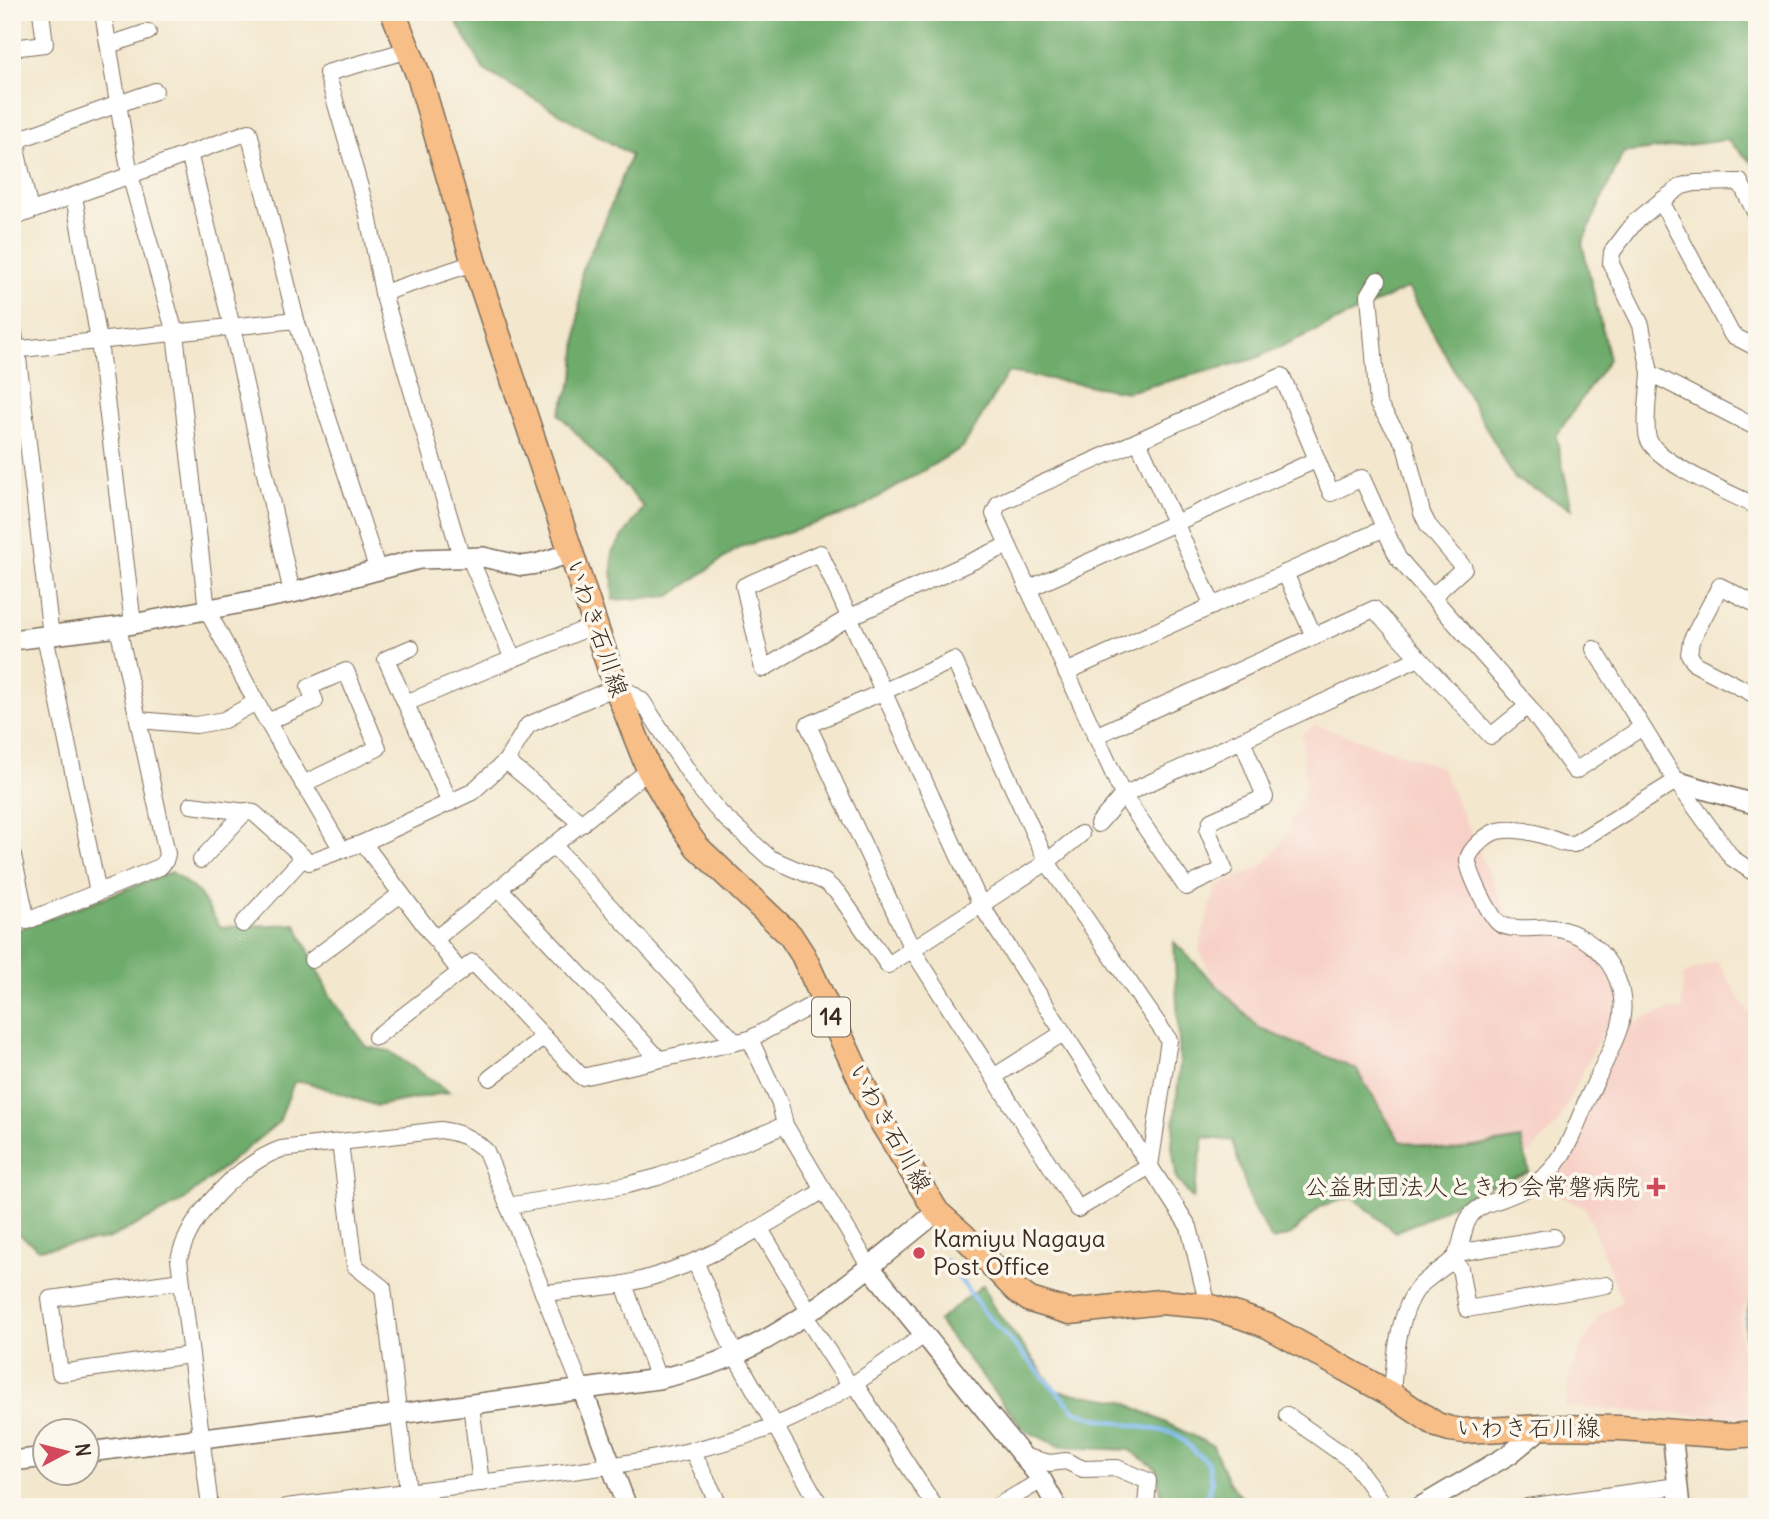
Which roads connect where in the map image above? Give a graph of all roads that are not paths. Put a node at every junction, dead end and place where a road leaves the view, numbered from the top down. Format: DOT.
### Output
graph roads {
  1 [pos="41,12"];
  2 [pos="393,12"];
  3 [pos="103,13"];
  4 [pos="148,32"];
  5 [pos="109,46"];
  6 [pos="12,48"];
  7 [pos="410,50"];
  8 [pos="155,91"];
  9 [pos="120,103"];
  10 [pos="189,153"];
  11 [pos="130,175"];
  12 [pos="74,195"];
  13 [pos="1661,201"];
  14 [pos="30,211"];
  15 [pos="1757,216"];
  16 [pos="12,218"];
  17 [pos="474,264"];
  18 [pos="1378,280"];
  19 [pos="383,293"];
  20 [pos="296,320"];
  21 [pos="12,323"];
  22 [pos="232,327"];
  23 [pos="175,333"];
  24 [pos="99,341"];
  25 [pos="1757,348"];
  26 [pos="15,350"];
  27 [pos="1650,373"];
  28 [pos="1757,428"];
  29 [pos="1138,441"];
  30 [pos="1317,460"];
  31 [pos="1756,506"];
  32 [pos="1175,523"];
  33 [pos="1385,528"];
  34 [pos="1008,545"];
  35 [pos="571,553"];
  36 [pos="465,556"];
  37 [pos="379,571"];
  38 [pos="1285,573"];
  39 [pos="1028,589"];
  40 [pos="292,593"];
  41 [pos="1433,596"];
  42 [pos="1757,605"];
  43 [pos="1213,606"];
  44 [pos="207,610"];
  45 [pos="848,618"];
  46 [pos="125,625"];
  47 [pos="595,625"];
  48 [pos="48,636"];
  49 [pos="1314,636"];
  50 [pos="12,640"];
  51 [pos="411,648"];
  52 [pos="1594,649"];
  53 [pos="1419,658"];
  54 [pos="513,659"];
  55 [pos="1066,672"];
  56 [pos="616,687"];
  57 [pos="883,691"];
  58 [pos="1757,696"];
  59 [pos="256,702"];
  60 [pos="406,703"];
  61 [pos="1528,706"];
  62 [pos="139,720"];
  63 [pos="267,722"];
  64 [pos="1641,728"];
  65 [pos="1095,736"];
  66 [pos="1242,740"];
  67 [pos="506,761"];
  68 [pos="649,770"];
  69 [pos="1676,782"];
  70 [pos="303,784"];
  71 [pos="1122,795"];
  72 [pos="450,803"];
  73 [pos="191,805"];
  74 [pos="1757,805"];
  75 [pos="246,811"];
  76 [pos="582,824"];
  77 [pos="1098,824"];
  78 [pos="1081,834"];
  79 [pos="363,843"];
  80 [pos="554,846"];
  81 [pos="342,850"];
  82 [pos="12,851"];
  83 [pos="303,858"];
  84 [pos="201,860"];
  85 [pos="1047,862"];
  86 [pos="1757,875"];
  87 [pos="500,889"];
  88 [pos="98,892"];
  89 [pos="401,894"];
  90 [pos="981,905"];
  91 [pos="243,924"];
  92 [pos="435,939"];
  93 [pos="912,949"];
  94 [pos="312,960"];
  95 [pos="460,972"];
  96 [pos="823,999"];
  97 [pos="1063,1033"];
  98 [pos="376,1037"];
  99 [pos="544,1037"];
  100 [pos="742,1041"];
  101 [pos="659,1059"];
  102 [pos="995,1076"];
  103 [pos="490,1078"];
  104 [pos="785,1125"];
  105 [pos="340,1142"];
  106 [pos="1150,1166"];
  107 [pos="824,1190"];
  108 [pos="508,1206"];
  109 [pos="937,1212"];
  110 [pos="760,1228"];
  111 [pos="1554,1237"];
  112 [pos="1454,1258"];
  113 [pos="695,1261"];
  114 [pos="869,1266"];
  115 [pos="181,1281"];
  116 [pos="624,1284"];
  117 [pos="1606,1285"];
  118 [pos="543,1293"];
  119 [pos="1208,1306"];
  120 [pos="807,1312"];
  121 [pos="925,1335"];
  122 [pos="735,1354"];
  123 [pos="190,1355"];
  124 [pos="658,1379"];
  125 [pos="853,1386"];
  126 [pos="582,1389"];
  127 [pos="1392,1395"];
  128 [pos="471,1405"];
  129 [pos="399,1415"];
  130 [pos="1287,1415"];
  131 [pos="774,1425"];
  132 [pos="1543,1427"];
  133 [pos="1672,1432"];
  134 [pos="1757,1434"];
  135 [pos="201,1437"];
  136 [pos="102,1450"];
  137 [pos="692,1450"];
  138 [pos="1022,1456"];
  139 [pos="32,1459"];
  140 [pos="12,1461"];
  141 [pos="612,1466"];
  142 [pos="1042,1480"];
  143 [pos="481,1483"];
  144 [pos="1677,1486"];
  145 [pos="409,1499"];
  146 [pos="210,1507"];
  147 [pos="286,1507"];
  148 [pos="627,1507"];
  149 [pos="720,1507"];
  150 [pos="821,1507"];
  151 [pos="935,1507"];
  152 [pos="996,1507"];
  153 [pos="1057,1507"];
  154 [pos="1146,1507"];
  155 [pos="1386,1507"];
  156 [pos="1420,1507"];
  157 [pos="1527,1507"];
  158 [pos="1680,1507"];
  1 -- 6 [label="street"];
  2 -- 7 [label="main road, いわき石川線 / 14"];
  3 -- 5 [label="street"];
  4 -- 5 [label="street"];
  5 -- 9 [label="street"];
  7 -- 17 [label="main road, いわき石川線 / 14"];
  7 -- 19 [label="street"];
  8 -- 9 [label="street"];
  9 -- 11 [label="street"];
  9 -- 14 [label="street"];
  10 -- 11 [label="street"];
  10 -- 20 [label="street"];
  10 -- 22 [label="street"];
  11 -- 12 [label="street"];
  11 -- 23 [label="street"];
  12 -- 14 [label="street"];
  12 -- 24 [label="street"];
  13 -- 15 [label="street"];
  13 -- 25 [label="street"];
  13 -- 27 [label="street"];
  14 -- 16 [label="street"];
  17 -- 19 [label="street"];
  17 -- 35 [label="main road, いわき石川線 / 14"];
  18 -- 41 [label="street"];
  19 -- 36 [label="street"];
  20 -- 22 [label="street"];
  20 -- 37 [label="street"];
  21 -- 26 [label="street"];
  22 -- 23 [label="street"];
  22 -- 40 [label="street"];
  23 -- 24 [label="street"];
  23 -- 44 [label="street"];
  24 -- 26 [label="street"];
  24 -- 46 [label="street"];
  26 -- 48 [label="street"];
  27 -- 28 [label="street"];
  27 -- 31 [label="street"];
  29 -- 30 [label="street"];
  29 -- 32 [label="street"];
  29 -- 34 [label="street"];
  30 -- 32 [label="street"];
  30 -- 33 [label="street"];
  32 -- 39 [label="street"];
  32 -- 43 [label="street"];
  33 -- 38 [label="street"];
  33 -- 41 [label="street"];
  34 -- 39 [label="street"];
  34 -- 45 [label="street"];
  35 -- 36 [label="street"];
  35 -- 47 [label="main road, いわき石川線 / 14"];
  36 -- 37 [label="street"];
  36 -- 54 [label="street"];
  37 -- 40 [label="street"];
  38 -- 43 [label="street"];
  38 -- 49 [label="street"];
  39 -- 55 [label="street"];
  40 -- 44 [label="street"];
  41 -- 61 [label="street"];
  42 -- 58 [label="street"];
  43 -- 55 [label="street"];
  44 -- 46 [label="street"];
  44 -- 59 [label="street"];
  45 -- 45 [label="street"];
  45 -- 57 [label="street"];
  46 -- 48 [label="street"];
  46 -- 62 [label="street"];
  47 -- 54 [label="street"];
  47 -- 56 [label="main road, いわき石川線 / 14"];
  48 -- 50 [label="street"];
  48 -- 88 [label="street"];
  49 -- 53 [label="street"];
  49 -- 65 [label="street"];
  51 -- 60 [label="street"];
  52 -- 64 [label="street"];
  53 -- 61 [label="street"];
  53 -- 66 [label="street"];
  54 -- 60 [label="street"];
  55 -- 65 [label="street"];
  56 -- 67 [label="street"];
  56 -- 68 [label="main road, いわき石川線 / 14"];
  56 -- 93 [label="street"];
  57 -- 85 [label="street"];
  57 -- 90 [label="street"];
  57 -- 93 [label="street"];
  59 -- 62 [label="street"];
  59 -- 63 [label="street"];
  60 -- 72 [label="street"];
  61 -- 64 [label="street"];
  62 -- 88 [label="street"];
  63 -- 70 [label="street"];
  63 -- 70 [label="street"];
  64 -- 69 [label="street"];
  65 -- 71 [label="street"];
  66 -- 71 [label="street"];
  66 -- 71 [label="street"];
  67 -- 72 [label="street"];
  67 -- 76 [label="street"];
  68 -- 76 [label="street"];
  68 -- 96 [label="main road, いわき石川線 / 14"];
  69 -- 74 [label="street"];
  69 -- 86 [label="street"];
  69 -- 112 [label="street"];
  70 -- 81 [label="street"];
  71 -- 77 [label="street"];
  72 -- 79 [label="street"];
  73 -- 75 [label="street"];
  75 -- 83 [label="street"];
  75 -- 84 [label="street"];
  76 -- 80 [label="street"];
  78 -- 85 [label="street"];
  79 -- 81 [label="street"];
  79 -- 89 [label="street"];
  80 -- 87 [label="street"];
  80 -- 100 [label="street"];
  81 -- 83 [label="street"];
  82 -- 88 [label="street"];
  83 -- 91 [label="street"];
  85 -- 90 [label="street"];
  85 -- 106 [label="street"];
  87 -- 92 [label="street"];
  87 -- 101 [label="street"];
  89 -- 92 [label="street"];
  89 -- 94 [label="street"];
  90 -- 93 [label="street"];
  90 -- 97 [label="street"];
  92 -- 95 [label="street"];
  93 -- 102 [label="street"];
  95 -- 98 [label="street"];
  95 -- 99 [label="street"];
  96 -- 100 [label="street"];
  96 -- 109 [label="main road, いわき石川線 / 14"];
  97 -- 102 [label="street"];
  97 -- 106 [label="street"];
  99 -- 101 [label="street"];
  99 -- 103 [label="street"];
  100 -- 101 [label="street"];
  100 -- 104 [label="street"];
  102 -- 106 [label="street"];
  104 -- 107 [label="street"];
  104 -- 108 [label="street"];
  105 -- 108 [label="street"];
  105 -- 115 [label="street"];
  105 -- 129 [label="street"];
  106 -- 119 [label="street"];
  107 -- 110 [label="street"];
  107 -- 114 [label="street"];
  108 -- 118 [label="street"];
  109 -- 114 [label="street"];
  109 -- 119 [label="main road, いわき石川線 / 14"];
  110 -- 113 [label="street"];
  110 -- 120 [label="street"];
  111 -- 112 [label="street"];
  112 -- 117 [label="street"];
  112 -- 127 [label="street"];
  113 -- 116 [label="street"];
  113 -- 122 [label="street"];
  114 -- 120 [label="street"];
  114 -- 121 [label="street"];
  115 -- 123 [label="street"];
  115 -- 123 [label="street"];
  116 -- 118 [label="street"];
  116 -- 124 [label="street"];
  118 -- 126 [label="street"];
  119 -- 127 [label="main road, いわき石川線 / 14"];
  120 -- 122 [label="street"];
  120 -- 125 [label="street"];
  121 -- 125 [label="street"];
  121 -- 138 [label="street"];
  122 -- 124 [label="street"];
  122 -- 131 [label="street"];
  123 -- 135 [label="street"];
  124 -- 126 [label="street"];
  125 -- 131 [label="street"];
  125 -- 151 [label="street"];
  126 -- 128 [label="street"];
  126 -- 141 [label="street"];
  127 -- 132 [label="main road, いわき石川線 / 14"];
  128 -- 129 [label="street"];
  128 -- 143 [label="street"];
  129 -- 135 [label="street"];
  129 -- 145 [label="street"];
  130 -- 155 [label="street"];
  131 -- 137 [label="street"];
  131 -- 150 [label="street"];
  132 -- 133 [label="main road, いわき石川線 / 14"];
  132 -- 156 [label="street"];
  133 -- 134 [label="main road, いわき石川線 / 14"];
  133 -- 144 [label="street"];
  135 -- 136 [label="street"];
  135 -- 146 [label="street"];
  137 -- 141 [label="street"];
  137 -- 149 [label="street"];
  138 -- 142 [label="street"];
  138 -- 154 [label="street"];
  139 -- 140 [label="street"];
  141 -- 143 [label="street"];
  141 -- 148 [label="street"];
  142 -- 152 [label="street"];
  142 -- 153 [label="street"];
  143 -- 145 [label="street"];
  144 -- 157 [label="street"];
  144 -- 158 [label="street"];
  145 -- 147 [label="street"];
}
